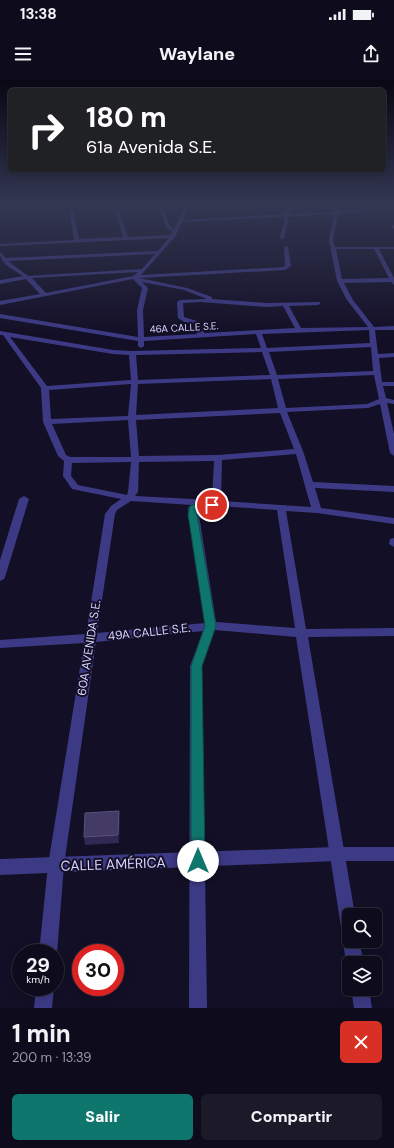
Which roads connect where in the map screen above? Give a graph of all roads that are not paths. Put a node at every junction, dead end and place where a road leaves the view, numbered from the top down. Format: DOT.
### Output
graph roads {
  1 [pos="163,247"];
  2 [pos="286,247"];
  3 [pos="332,248"];
  4 [pos="376,248"];
  5 [pos="394,248"];
  6 [pos="159,252"];
  7 [pos="0,253"];
  8 [pos="6,261"];
  9 [pos="0,264"];
  10 [pos="144,270"];
  11 [pos="27,277"];
  12 [pos="136,278"];
  13 [pos="340,281"];
  14 [pos="393,281"];
  15 [pos="0,282"];
  16 [pos="44,294"];
  17 [pos="214,300"];
  18 [pos="0,303"];
  19 [pos="318,303"];
  20 [pos="285,304"];
  21 [pos="0,316"];
  22 [pos="372,328"];
  23 [pos="394,328"];
  24 [pos="299,330"];
  25 [pos="258,332"];
  26 [pos="3,334"];
  27 [pos="201,336"];
  28 [pos="140,339"];
  29 [pos="374,345"];
  30 [pos="265,350"];
  31 [pos="137,353"];
  32 [pos="376,356"];
  33 [pos="394,356"];
  34 [pos="377,373"];
  35 [pos="274,376"];
  36 [pos="135,382"];
  37 [pos="380,384"];
  38 [pos="394,384"];
  39 [pos="46,388"];
  40 [pos="383,400"];
  41 [pos="394,402"];
  42 [pos="282,410"];
  43 [pos="132,417"];
  44 [pos="48,422"];
  45 [pos="393,438"];
  46 [pos="299,451"];
  47 [pos="394,453"];
  48 [pos="218,458"];
  49 [pos="135,459"];
  50 [pos="68,460"];
  51 [pos="309,485"];
  52 [pos="394,490"];
  53 [pos="129,498"];
  54 [pos="24,499"];
  55 [pos="216,504"];
  56 [pos="281,508"];
  57 [pos="317,510"];
  58 [pos="394,521"];
  59 [pos="0,577"];
  60 [pos="211,626"];
  61 [pos="394,632"];
  62 [pos="302,633"];
  63 [pos="90,638"];
  64 [pos="0,644"];
  65 [pos="336,854"];
  66 [pos="394,854"];
  67 [pos="198,861"];
  68 [pos="56,865"];
  69 [pos="0,867"];
  70 [pos="346,908"];
  71 [pos="49,944"];
  72 [pos="44,996"];
  73 [pos="361,996"];
  74 [pos="43,1008"];
  75 [pos="198,1008"];
  76 [pos="363,1008"];
  1 -- 6 [label="street"];
  2 -- 12 [label="street"];
  3 -- 4 [label="street"];
  3 -- 13 [label="street"];
  4 -- 5 [label="street"];
  4 -- 14 [label="street"];
  6 -- 8 [label="street"];
  6 -- 10 [label="street"];
  7 -- 8 [label="street"];
  8 -- 9 [label="street"];
  8 -- 11 [label="street"];
  10 -- 11 [label="street"];
  10 -- 12 [label="street"];
  11 -- 15 [label="street"];
  11 -- 16 [label="street"];
  12 -- 16 [label="street"];
  12 -- 17 [label="street"];
  12 -- 28 [label="street"];
  13 -- 14 [label="street"];
  13 -- 22 [label="street"];
  16 -- 18 [label="street"];
  17 -- 20 [label="street"];
  17 -- 27 [label="street"];
  19 -- 20 [label="street"];
  20 -- 24 [label="street"];
  21 -- 28 [label="street, 46A CALLE S.E."];
  22 -- 23 [label="street, 46A CALLE S.E."];
  22 -- 24 [label="street, 46A CALLE S.E."];
  22 -- 29 [label="street"];
  24 -- 25 [label="street, 46A CALLE S.E."];
  25 -- 27 [label="street, 46A CALLE S.E."];
  25 -- 30 [label="street"];
  26 -- 31 [label="street"];
  26 -- 39 [label="street"];
  27 -- 28 [label="street, 46A CALLE S.E."];
  28 -- 31 [label="street"];
  29 -- 30 [label="street"];
  29 -- 32 [label="street"];
  30 -- 31 [label="street"];
  30 -- 35 [label="street"];
  31 -- 36 [label="street"];
  32 -- 33 [label="street"];
  32 -- 34 [label="street"];
  34 -- 35 [label="street"];
  34 -- 37 [label="street"];
  35 -- 36 [label="street"];
  35 -- 42 [label="street"];
  36 -- 39 [label="street"];
  36 -- 43 [label="street"];
  37 -- 38 [label="street"];
  37 -- 40 [label="street"];
  39 -- 44 [label="street"];
  40 -- 41 [label="street"];
  40 -- 42 [label="street"];
  40 -- 45 [label="street"];
  42 -- 43 [label="street"];
  42 -- 46 [label="street"];
  43 -- 44 [label="street"];
  43 -- 49 [label="street"];
  44 -- 50 [label="street"];
  45 -- 47 [label="street"];
  46 -- 48 [label="street"];
  46 -- 51 [label="street"];
  48 -- 49 [label="street"];
  48 -- 55 [label="street"];
  49 -- 50 [label="street"];
  49 -- 53 [label="street"];
  50 -- 53 [label="street"];
  51 -- 52 [label="street"];
  51 -- 57 [label="street"];
  53 -- 55 [label="street"];
  53 -- 63 [label="street, 60A AVENIDA S.E."];
  54 -- 59 [label="street"];
  55 -- 56 [label="street"];
  55 -- 60 [label="street"];
  56 -- 57 [label="street"];
  56 -- 62 [label="street"];
  57 -- 58 [label="street"];
  60 -- 62 [label="street, 49A CALLE S.E."];
  60 -- 63 [label="street, 49A CALLE S.E."];
  60 -- 67 [label="street"];
  61 -- 62 [label="street, 49A CALLE S.E."];
  62 -- 65 [label="street"];
  63 -- 64 [label="street, 49A CALLE S.E."];
  63 -- 68 [label="street, 60A AVENIDA S.E."];
  65 -- 66 [label="street, CALLE AMÉRICA"];
  65 -- 67 [label="street, CALLE AMÉRICA"];
  65 -- 70 [label="street"];
  67 -- 68 [label="street, CALLE AMÉRICA"];
  67 -- 75 [label="street"];
  68 -- 69 [label="street, CALLE AMÉRICA"];
  68 -- 71 [label="street, 60A AVENIDA S.E."];
  72 -- 74 [label="street"];
  73 -- 76 [label="street"];
}
